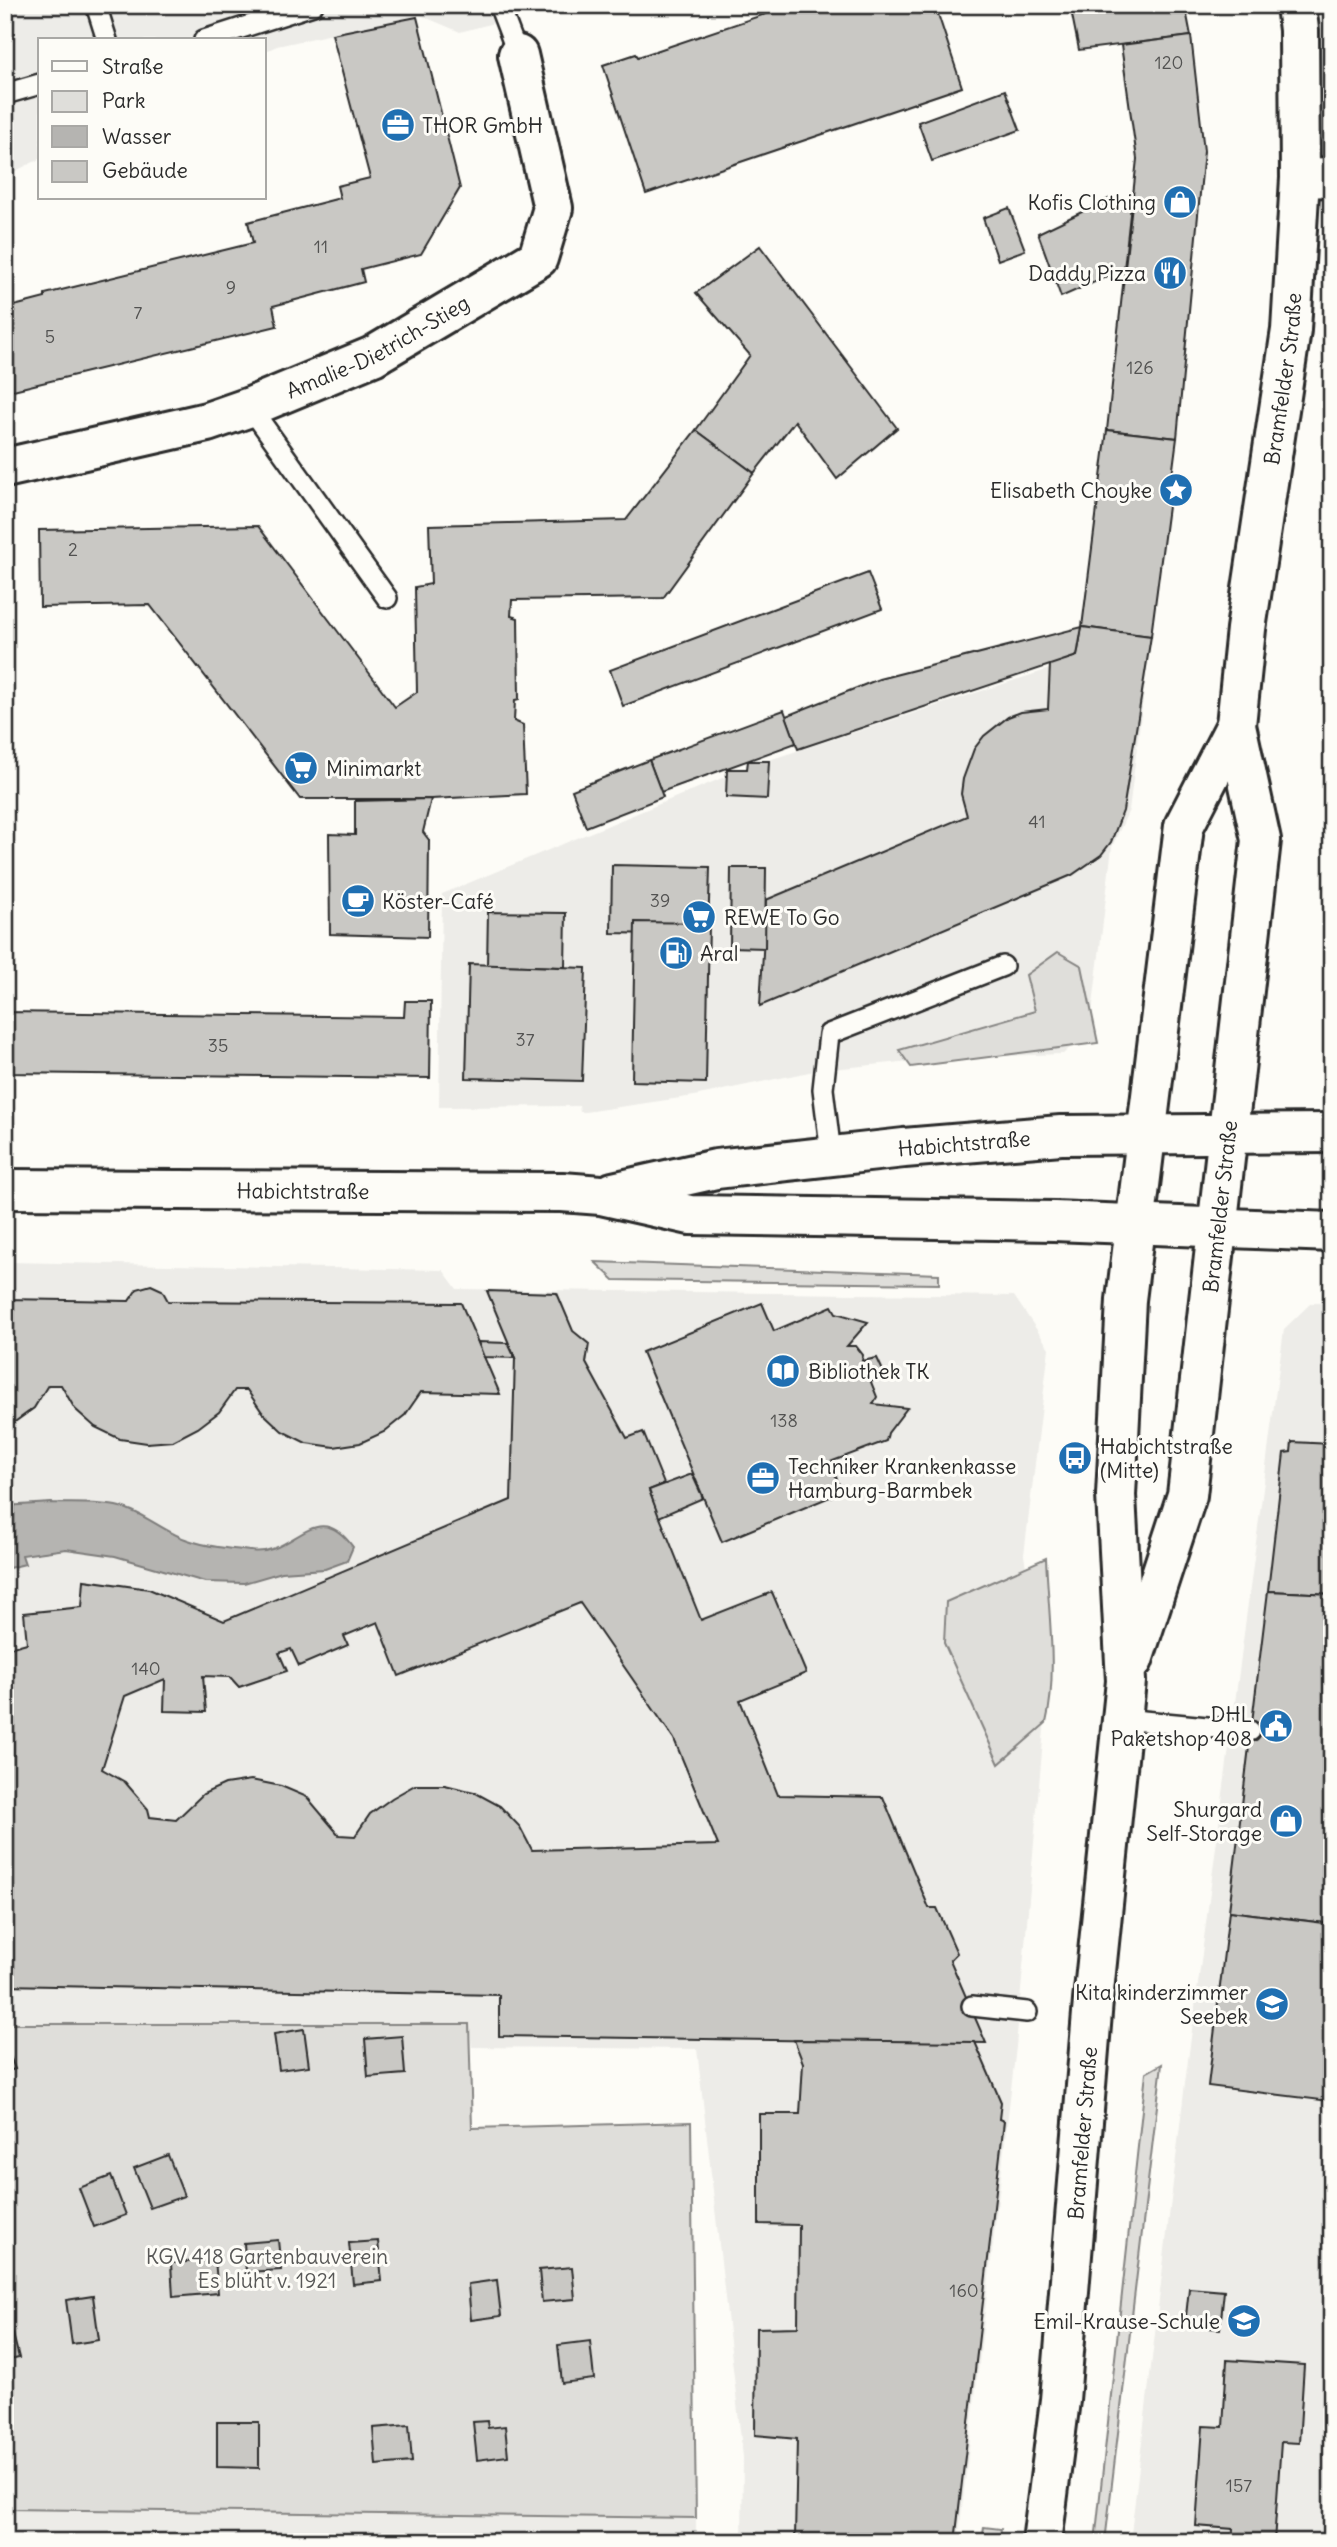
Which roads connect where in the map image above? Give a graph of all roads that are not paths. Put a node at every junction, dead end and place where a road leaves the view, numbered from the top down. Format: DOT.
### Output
graph roads {
  1 [pos="96,5"];
  2 [pos="313,5"];
  3 [pos="499,5"];
  4 [pos="1291,13"];
  5 [pos="106,38"];
  6 [pos="210,38"];
  7 [pos="517,55"];
  8 [pos="38,85"];
  9 [pos="5,94"];
  10 [pos="1316,177"];
  11 [pos="250,407"];
  12 [pos="5,468"];
  13 [pos="387,598"];
  14 [pos="1236,724"];
  15 [pos="1003,966"];
  16 [pos="1332,1133"];
  17 [pos="1228,1135"];
  18 [pos="1146,1136"];
  19 [pos="831,1154"];
  20 [pos="5,1189"];
  21 [pos="601,1195"];
  22 [pos="1135,1223"];
  23 [pos="1216,1229"];
  24 [pos="1332,1232"];
  25 [pos="1126,1681"];
  26 [pos="1122,1719"];
  27 [pos="1250,1731"];
  28 [pos="972,2006"];
  29 [pos="1027,2012"];
  30 [pos="1042,2542"];
  1 -- 5 [label="lane"];
  2 -- 6 [label="lane"];
  3 -- 7 [label="lane"];
  4 -- 10 [label="main road, Bramfelder Straße"];
  7 -- 11 [label="main road, Amalie-Dietrich-Stieg"];
  8 -- 9 [label="lane"];
  10 -- 14 [label="main road, Bramfelder Straße"];
  11 -- 12 [label="main road, Amalie-Dietrich-Stieg"];
  11 -- 13 [label="lane"];
  14 -- 17 [label="main road, Bramfelder Straße"];
  14 -- 18 [label="main road, Bramfelder Straße"];
  15 -- 19 [label="lane"];
  16 -- 17 [label="main road, Habichtstraße"];
  17 -- 18 [label="main road, Habichtstraße"];
  17 -- 23 [label="main road, Bramfelder Straße"];
  18 -- 19 [label="main road, Habichtstraße"];
  18 -- 22 [label="main road, Bramfelder Straße"];
  19 -- 21 [label="main road, Habichtstraße"];
  20 -- 21 [label="main road, Habichtstraße"];
  21 -- 22 [label="main road, Habichtstraße"];
  22 -- 23 [label="main road, Habichtstraße"];
  22 -- 25 [label="main road, Bramfelder Straße"];
  23 -- 24 [label="main road, Habichtstraße"];
  23 -- 25 [label="main road, Bramfelder Straße"];
  25 -- 26 [label="main road, Bramfelder Straße"];
  26 -- 27 [label="lane"];
  26 -- 30 [label="main road, Bramfelder Straße"];
  28 -- 29 [label="lane"];
}
